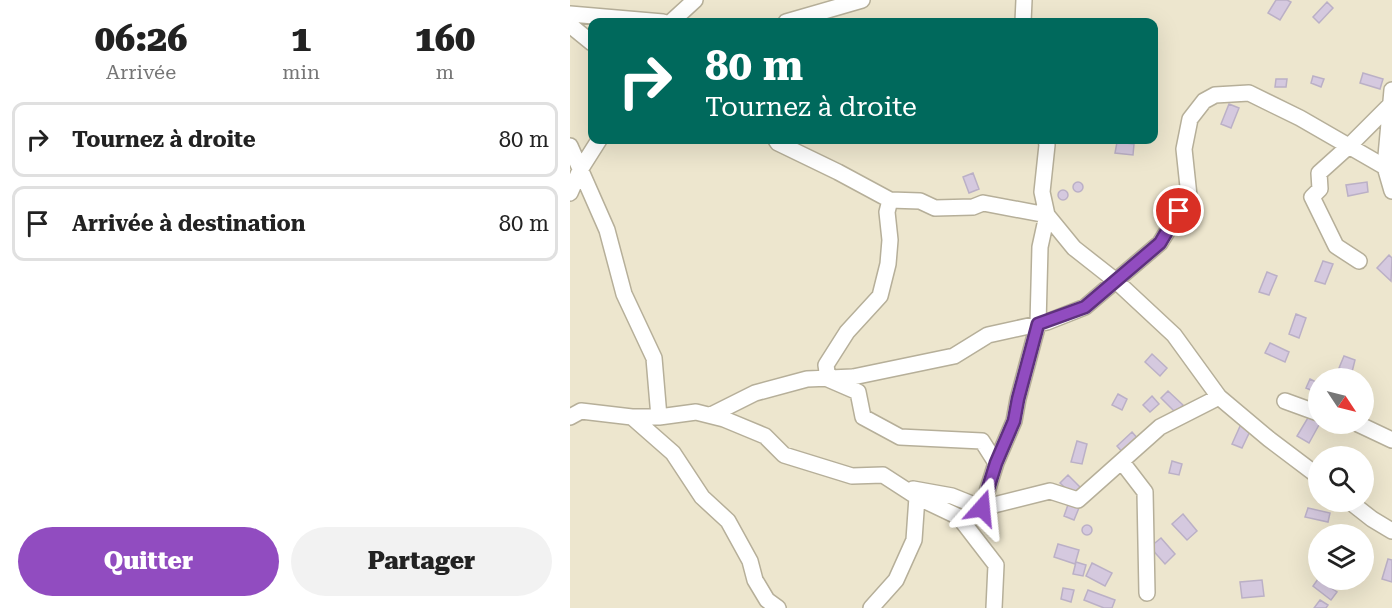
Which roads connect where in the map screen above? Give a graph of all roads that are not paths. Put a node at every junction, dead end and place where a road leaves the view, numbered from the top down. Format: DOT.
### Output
graph roads {
  1 [pos="694,0"];
  2 [pos="862,0"];
  3 [pos="1024,0"];
  4 [pos="570,14"];
  5 [pos="616,18"];
  6 [pos="675,18"];
  7 [pos="800,18"];
  8 [pos="1023,18"];
  9 [pos="570,25"];
  10 [pos="588,40"];
  11 [pos="1392,97"];
  12 [pos="596,144"];
  13 [pos="780,144"];
  14 [pos="1047,144"];
  15 [pos="570,146"];
  16 [pos="1349,146"];
  17 [pos="1385,167"];
  18 [pos="580,170"];
  19 [pos="1392,191"];
  20 [pos="570,193"];
  21 [pos="890,200"];
  22 [pos="1047,215"];
  23 [pos="1359,261"];
  24 [pos="1116,281"];
  25 [pos="1038,324"];
  26 [pos="828,379"];
  27 [pos="1219,397"];
  28 [pos="1285,401"];
  29 [pos="1308,409"];
  30 [pos="711,416"];
  31 [pos="570,417"];
  32 [pos="632,417"];
  33 [pos="659,417"];
  34 [pos="1374,432"];
  35 [pos="1392,440"];
  36 [pos="1122,462"];
  37 [pos="996,463"];
  38 [pos="1308,468"];
  39 [pos="910,493"];
  40 [pos="982,508"];
  41 [pos="1363,512"];
  42 [pos="1392,531"];
  43 [pos="1147,593"];
  44 [pos="778,608"];
  45 [pos="872,608"];
  46 [pos="994,608"];
  1 -- 6 [label="street"];
  2 -- 7 [label="street"];
  3 -- 8 [label="street"];
  4 -- 5 [label="street"];
  9 -- 10 [label="street"];
  11 -- 16 [label="street"];
  11 -- 17 [label="street"];
  12 -- 18 [label="street"];
  13 -- 21 [label="street"];
  14 -- 22 [label="street"];
  15 -- 18 [label="street"];
  16 -- 17 [label="street"];
  16 -- 23 [label="street"];
  16 -- 24 [label="street"];
  17 -- 19 [label="street"];
  18 -- 20 [label="street"];
  18 -- 33 [label="street"];
  21 -- 22 [label="street"];
  21 -- 26 [label="street"];
  22 -- 24 [label="street"];
  22 -- 25 [label="street"];
  24 -- 25 [label="street"];
  24 -- 27 [label="street"];
  25 -- 26 [label="street"];
  25 -- 37 [label="street"];
  26 -- 30 [label="street"];
  26 -- 37 [label="street"];
  27 -- 36 [label="street"];
  27 -- 38 [label="street"];
  28 -- 29 [label="street"];
  30 -- 33 [label="street"];
  30 -- 39 [label="street"];
  31 -- 32 [label="street"];
  32 -- 33 [label="street"];
  32 -- 44 [label="street"];
  34 -- 35 [label="street"];
  36 -- 40 [label="street"];
  36 -- 43 [label="street"];
  37 -- 40 [label="street"];
  39 -- 40 [label="street"];
  39 -- 45 [label="street"];
  39 -- 46 [label="street"];
  41 -- 42 [label="street"];
}
